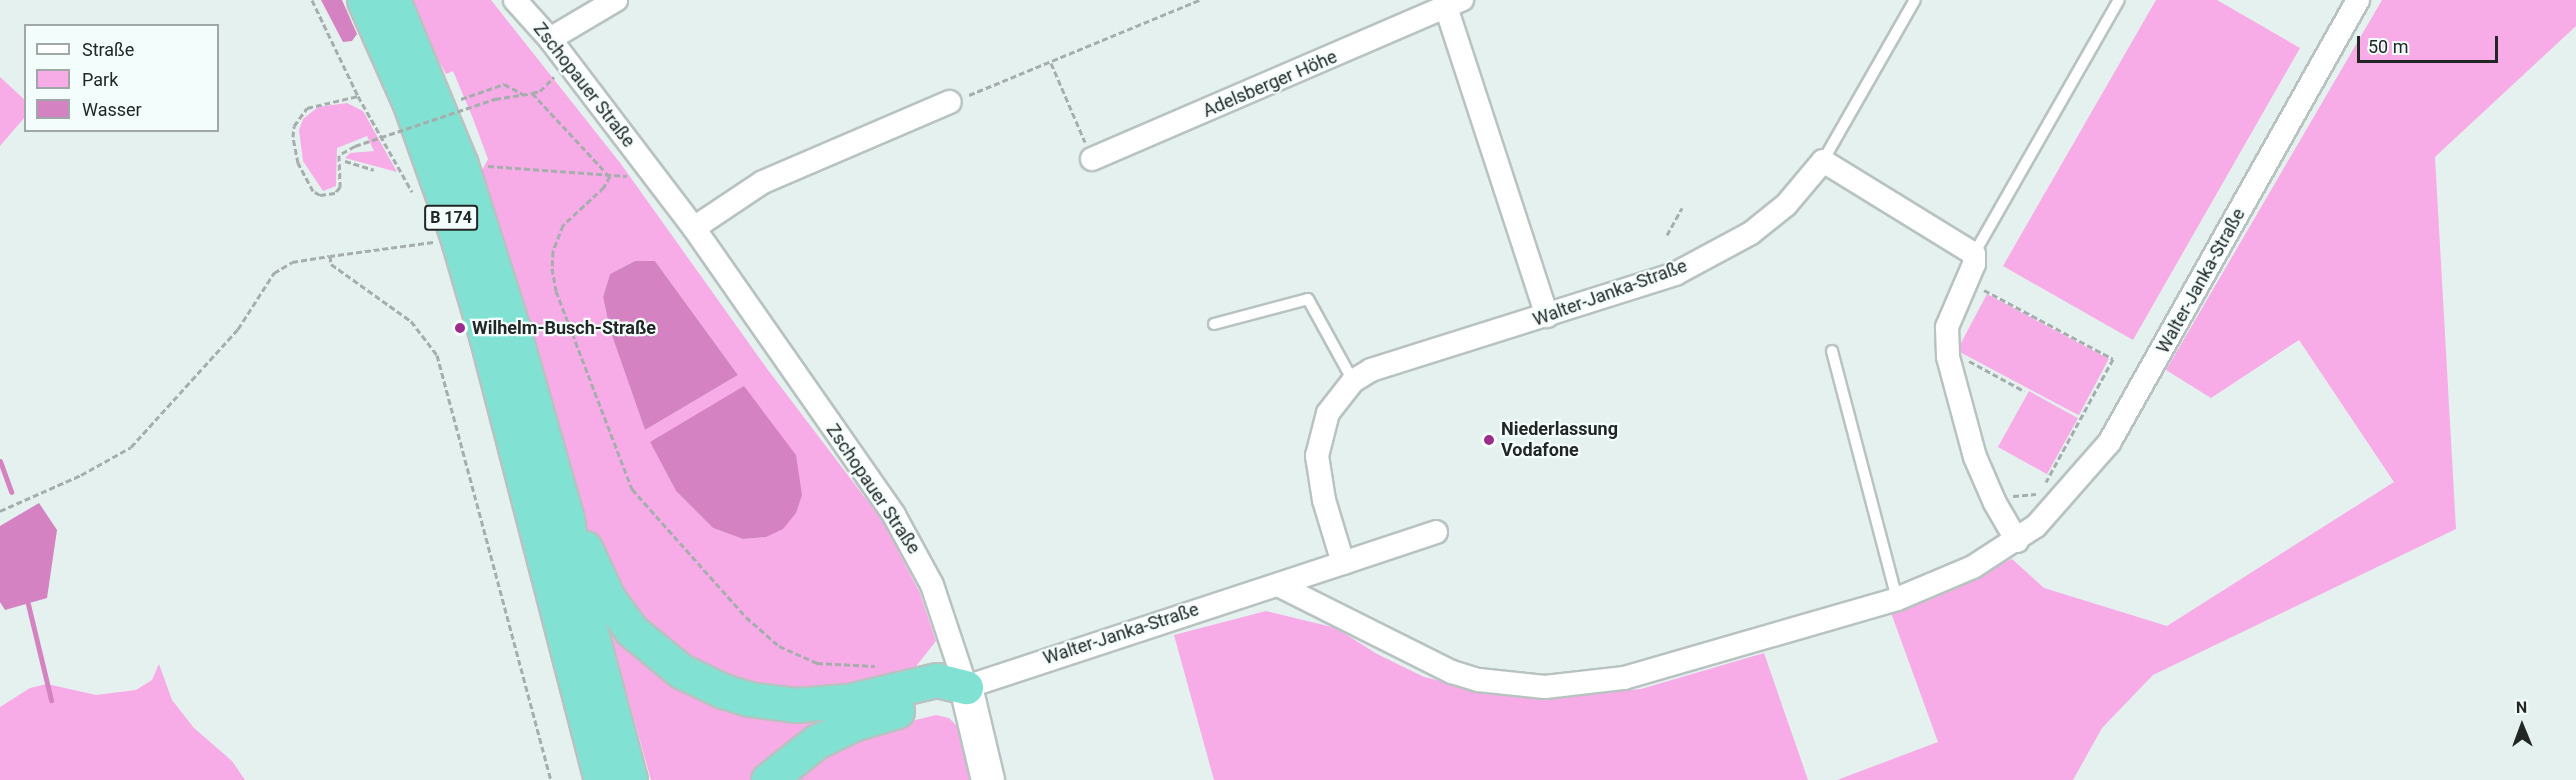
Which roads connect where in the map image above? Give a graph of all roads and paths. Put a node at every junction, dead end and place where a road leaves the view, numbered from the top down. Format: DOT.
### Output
graph roads {
  1 [pos="312,0"];
  2 [pos="364,0"];
  3 [pos="393,0"];
  4 [pos="515,0"];
  5 [pos="616,0"];
  6 [pos="1200,0"];
  7 [pos="1915,0"];
  8 [pos="2119,0"];
  9 [pos="2358,0"];
  10 [pos="1455,5"];
  11 [pos="550,39"];
  12 [pos="1052,63"];
  13 [pos="560,71"];
  14 [pos="457,88"];
  15 [pos="532,93"];
  16 [pos="523,94"];
  17 [pos="358,96"];
  18 [pos="461,99"];
  19 [pos="950,102"];
  20 [pos="468,120"];
  21 [pos="1092,159"];
  22 [pos="345,161"];
  23 [pos="1823,161"];
  24 [pos="484,162"];
  25 [pos="374,170"];
  26 [pos="609,176"];
  27 [pos="415,197"];
  28 [pos="1682,208"];
  29 [pos="694,228"];
  30 [pos="432,234"];
  31 [pos="1667,235"];
  32 [pos="1974,254"];
  33 [pos="330,256"];
  34 [pos="1976,285"];
  35 [pos="1979,301"];
  36 [pos="1547,316"];
  37 [pos="1214,324"];
  38 [pos="1832,351"];
  39 [pos="1962,357"];
  40 [pos="1353,381"];
  41 [pos="2024,390"];
  42 [pos="1995,503"];
  43 [pos="0,511"];
  44 [pos="567,519"];
  45 [pos="1436,532"];
  46 [pos="2017,541"];
  47 [pos="1343,563"];
  48 [pos="1278,585"];
  49 [pos="1897,599"];
  50 [pos="882,666"];
  51 [pos="966,687"];
  52 [pos="551,780"];
  53 [pos="601,780"];
  54 [pos="630,780"];
  55 [pos="768,780"];
  56 [pos="988,780"];
  1 -- 17 [label="path"];
  2 -- 53 [label="highway, B 174"];
  3 -- 44 [label="highway, B 174"];
  4 -- 11 [label="street, Zschopauer Straße"];
  5 -- 11 [label="street"];
  6 -- 12 [label="path"];
  7 -- 23 [label="lane"];
  8 -- 32 [label="lane"];
  9 -- 46 [label="street, Walter-Janka-Straße"];
  10 -- 21 [label="street, Adelsberger Höhe"];
  10 -- 36 [label="street, Adelsberger Höhe"];
  11 -- 29 [label="street, Zschopauer Straße"];
  12 -- 19 [label="path"];
  12 -- 21 [label="path"];
  13 -- 15 [label="path"];
  14 -- 18 [label="path"];
  15 -- 16 [label="path"];
  15 -- 26 [label="path"];
  16 -- 17 [label="path, bridge"];
  16 -- 18 [label="path"];
  17 -- 27 [label="path"];
  18 -- 20 [label="path"];
  19 -- 29 [label="street"];
  22 -- 25 [label="path"];
  23 -- 32 [label="street"];
  23 -- 36 [label="street, Walter-Janka-Straße"];
  24 -- 26 [label="path"];
  26 -- 50 [label="path"];
  28 -- 31 [label="path"];
  29 -- 51 [label="street, Zschopauer Straße"];
  30 -- 33 [label="path"];
  32 -- 34 [label="street"];
  33 -- 43 [label="path"];
  33 -- 52 [label="path"];
  34 -- 35 [label="path"];
  34 -- 42 [label="street"];
  34 -- 42 [label="path"];
  36 -- 40 [label="street, Walter-Janka-Straße"];
  37 -- 40 [label="lane"];
  38 -- 49 [label="lane"];
  39 -- 41 [label="path"];
  40 -- 47 [label="street, Walter-Janka-Straße"];
  42 -- 46 [label="street"];
  44 -- 51 [label="highway"];
  44 -- 54 [label="highway, B 174"];
  45 -- 47 [label="street, Walter-Janka-Straße"];
  46 -- 49 [label="street, Walter-Janka-Straße"];
  47 -- 48 [label="street, Walter-Janka-Straße"];
  48 -- 49 [label="street, Walter-Janka-Straße"];
  48 -- 51 [label="street, Walter-Janka-Straße"];
  51 -- 55 [label="highway"];
  51 -- 56 [label="street, Zschopauer Straße"];
}
